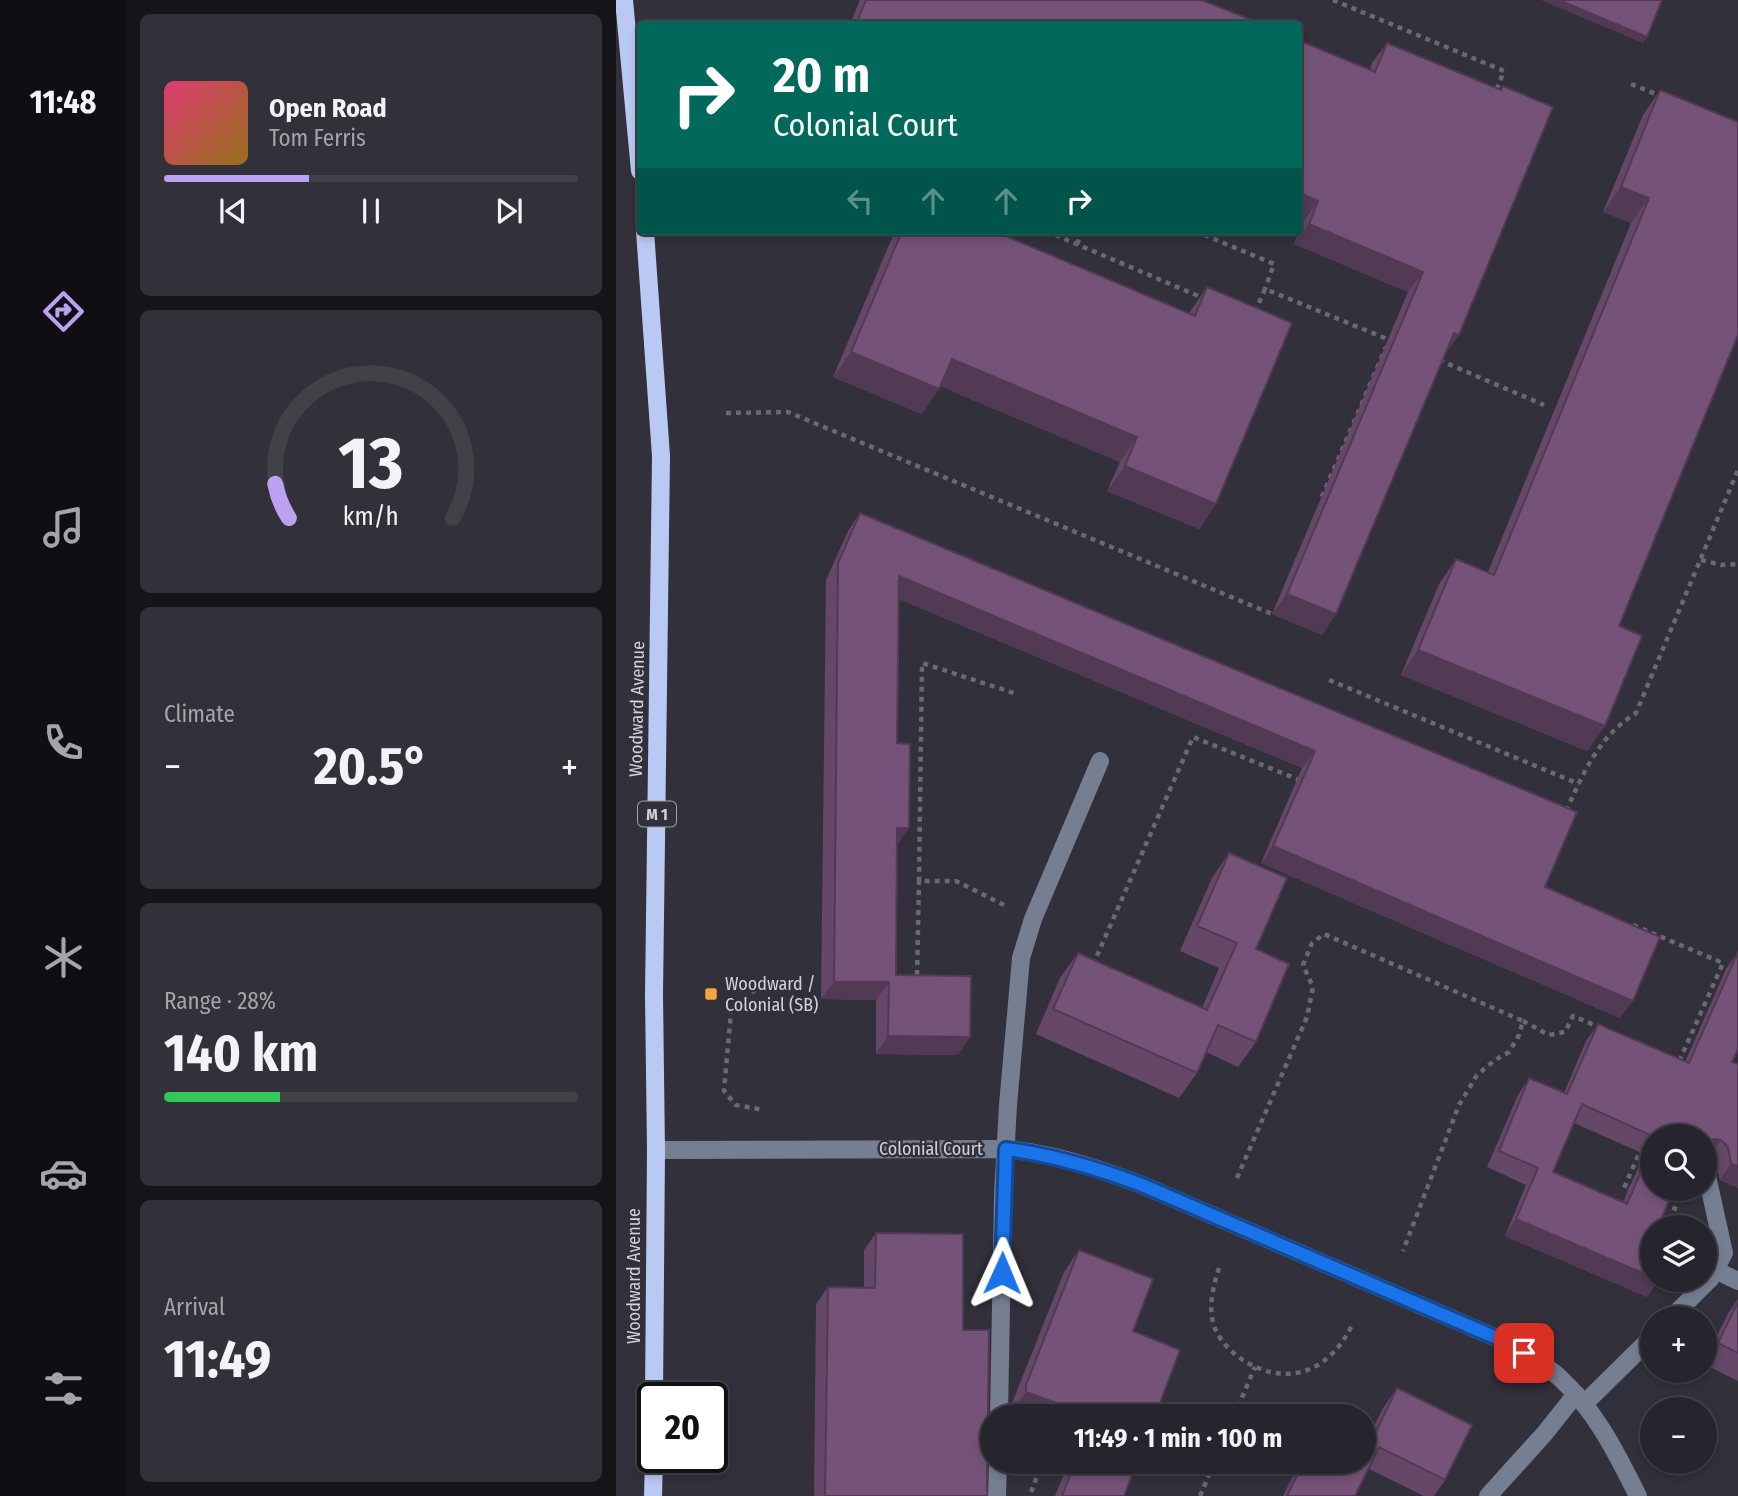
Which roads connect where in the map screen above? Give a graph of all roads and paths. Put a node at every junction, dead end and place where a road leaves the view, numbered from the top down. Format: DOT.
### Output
graph roads {
  1 [pos="624,0"];
  2 [pos="1333,0"];
  3 [pos="1631,84"];
  4 [pos="1494,95"];
  5 [pos="1667,99"];
  6 [pos="637,139"];
  7 [pos="645,235"];
  8 [pos="1056,235"];
  9 [pos="1081,235"];
  10 [pos="1205,235"];
  11 [pos="1077,244"];
  12 [pos="1265,289"];
  13 [pos="1214,303"];
  14 [pos="1251,319"];
  15 [pos="1392,334"];
  16 [pos="1390,340"];
  17 [pos="1401,345"];
  18 [pos="1437,359"];
  19 [pos="1544,405"];
  20 [pos="726,412"];
  21 [pos="1738,470"];
  22 [pos="1320,501"];
  23 [pos="1700,559"];
  24 [pos="1738,564"];
  25 [pos="1278,602"];
  26 [pos="1329,680"];
  27 [pos="1017,694"];
  28 [pos="1100,761"];
  29 [pos="1304,782"];
  30 [pos="1579,784"];
  31 [pos="1562,821"];
  32 [pos="919,881"];
  33 [pos="1033,919"];
  34 [pos="1621,920"];
  35 [pos="1103,972"];
  36 [pos="917,975"];
  37 [pos="763,982"];
  38 [pos="1523,1021"];
  39 [pos="1609,1032"];
  40 [pos="1667,1058"];
  41 [pos="1679,1063"];
  42 [pos="1673,1075"];
  43 [pos="764,1110"];
  44 [pos="1006,1149"];
  45 [pos="656,1150"];
  46 [pos="1640,1152"];
  47 [pos="1237,1178"];
  48 [pos="1636,1193"];
  49 [pos="1713,1201"];
  50 [pos="1659,1202"];
  51 [pos="1719,1224"];
  52 [pos="1404,1251"];
  53 [pos="1717,1266"];
  54 [pos="1219,1268"];
  55 [pos="1717,1271"];
  56 [pos="1738,1281"];
  57 [pos="1697,1292"];
  58 [pos="1683,1306"];
  59 [pos="1352,1325"];
  60 [pos="1640,1347"];
  61 [pos="1255,1367"];
  62 [pos="654,1382"];
  63 [pos="1580,1399"];
  64 [pos="999,1404"];
  65 [pos="1239,1404"];
  66 [pos="654,1473"];
  67 [pos="997,1474"];
  68 [pos="1039,1474"];
  69 [pos="1209,1474"];
  70 [pos="653,1496"];
  71 [pos="996,1496"];
  72 [pos="1030,1496"];
  73 [pos="1200,1496"];
  74 [pos="1488,1496"];
  75 [pos="1638,1496"];
  1 -- 6 [label="main road"];
  2 -- 4 [label="path"];
  3 -- 5 [label="path"];
  7 -- 45 [label="main road, Woodward Avenue / M 1"];
  8 -- 11 [label="path"];
  9 -- 11 [label="path"];
  10 -- 12 [label="path"];
  11 -- 13 [label="path"];
  12 -- 14 [label="path"];
  12 -- 16 [label="path"];
  15 -- 16 [label="path"];
  16 -- 17 [label="path"];
  16 -- 22 [label="path"];
  18 -- 19 [label="path"];
  20 -- 25 [label="path"];
  21 -- 23 [label="path"];
  23 -- 24 [label="path"];
  23 -- 30 [label="path"];
  26 -- 30 [label="path"];
  27 -- 32 [label="path"];
  28 -- 33 [label="street"];
  29 -- 35 [label="path"];
  30 -- 31 [label="path"];
  32 -- 33 [label="path"];
  32 -- 36 [label="path"];
  33 -- 44 [label="street"];
  34 -- 41 [label="path"];
  37 -- 43 [label="path"];
  38 -- 39 [label="path"];
  38 -- 47 [label="path"];
  38 -- 52 [label="path"];
  40 -- 41 [label="path"];
  41 -- 42 [label="path"];
  44 -- 45 [label="street, Colonial Court"];
  44 -- 63 [label="street, Colonial Court"];
  44 -- 64 [label="street"];
  45 -- 62 [label="main road, Woodward Avenue / M 1"];
  46 -- 48 [label="path"];
  49 -- 51 [label="street"];
  50 -- 51 [label="path"];
  51 -- 53 [label="street"];
  54 -- 61 [label="path"];
  55 -- 56 [label="street"];
  57 -- 58 [label="street"];
  59 -- 61 [label="path"];
  60 -- 63 [label="street"];
  61 -- 65 [label="path"];
  63 -- 74 [label="street"];
  63 -- 75 [label="street, Colonial Court"];
  66 -- 70 [label="main road"];
  67 -- 71 [label="street"];
  68 -- 72 [label="path"];
  69 -- 73 [label="path"];
}
